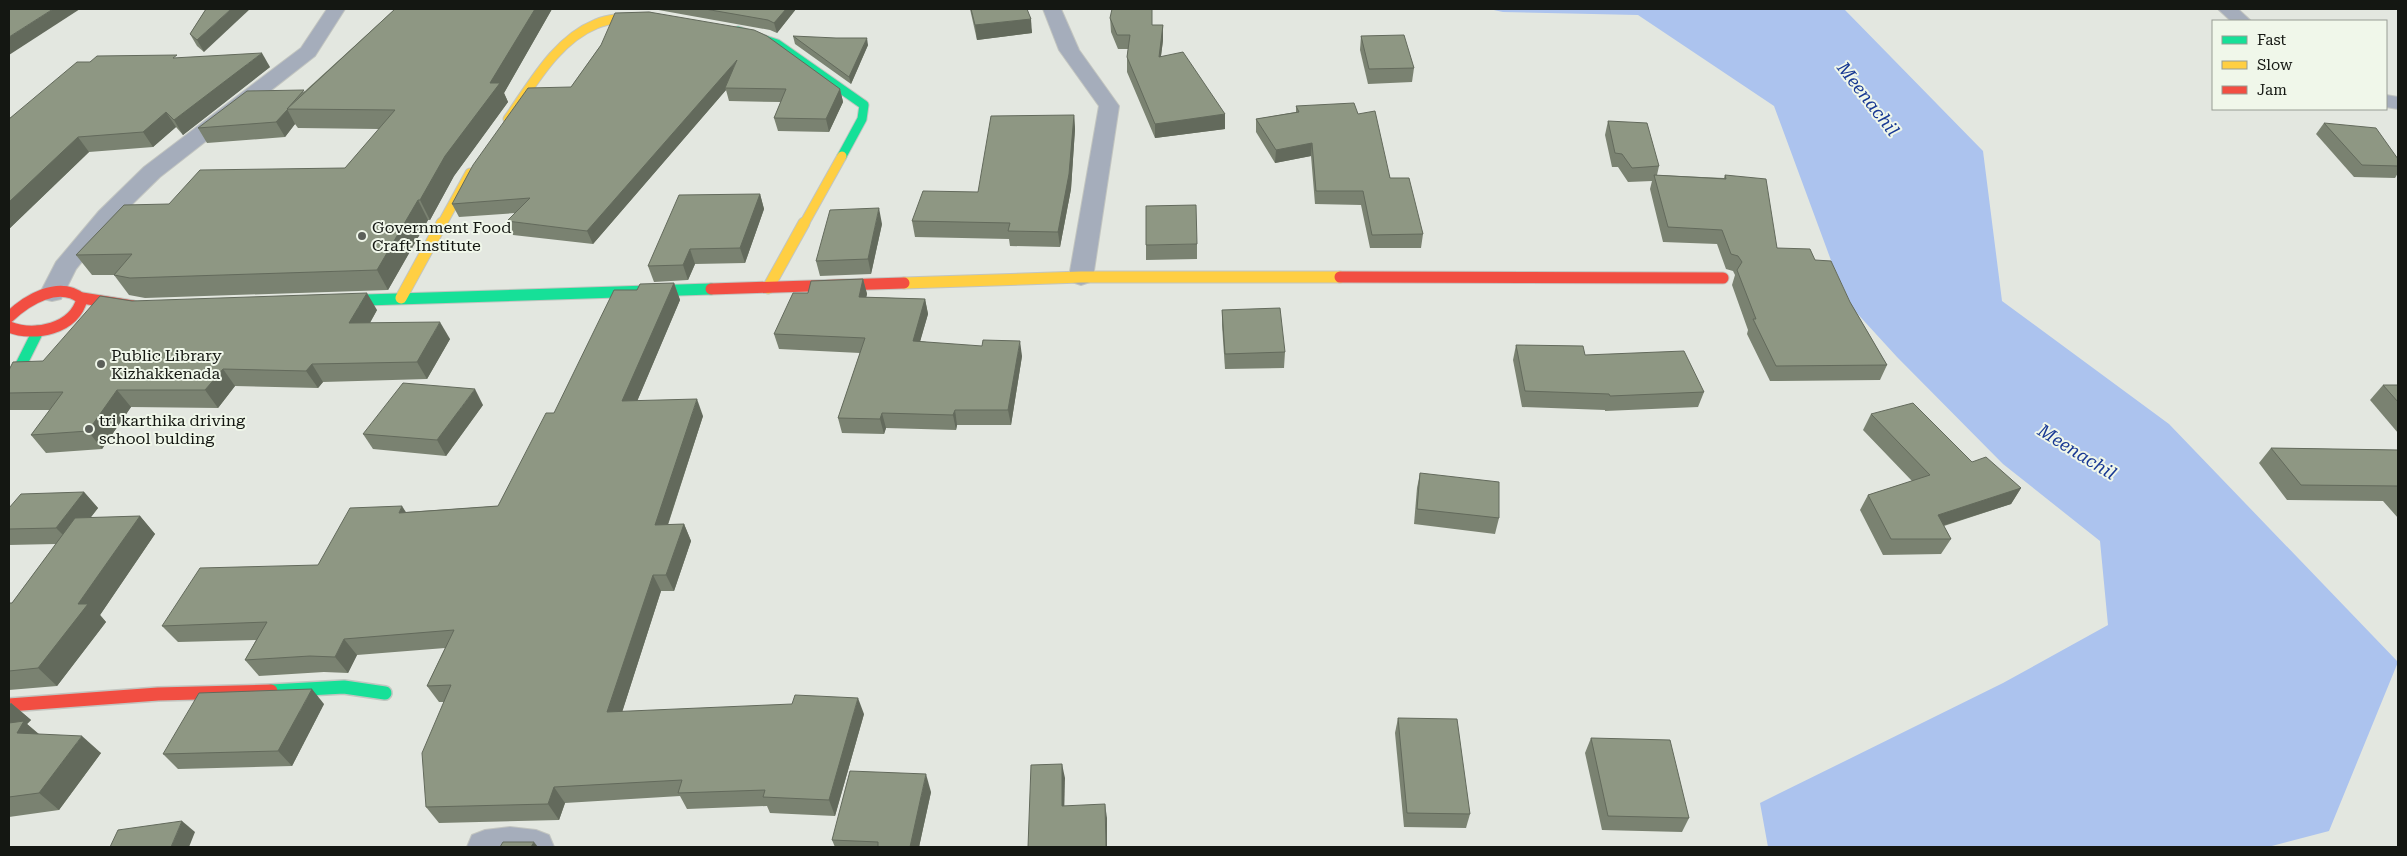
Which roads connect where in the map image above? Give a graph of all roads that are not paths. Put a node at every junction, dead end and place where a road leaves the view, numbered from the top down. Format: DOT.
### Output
graph roads {
  1 [pos="336,9"];
  2 [pos="1052,9"];
  3 [pos="2227,9"];
  4 [pos="662,19"];
  5 [pos="2241,20"];
  6 [pos="726,29"];
  7 [pos="502,128"];
  8 [pos="479,160"];
  9 [pos="1081,277"];
  10 [pos="1723,278"];
  11 [pos="768,288"];
  12 [pos="52,293"];
  13 [pos="82,298"];
  14 [pos="401,298"];
  15 [pos="322,301"];
  16 [pos="145,308"];
  17 [pos="13,309"];
  18 [pos="9,327"];
  19 [pos="38,332"];
  20 [pos="9,389"];
  21 [pos="385,692"];
  22 [pos="9,704"];
  23 [pos="485,847"];
  24 [pos="536,847"];
  1 -- 12 [label="street"];
  2 -- 9 [label="street"];
  3 -- 5 [label="street"];
  4 -- 7 [label="street"];
  6 -- 11 [label="street"];
  8 -- 14 [label="street"];
  9 -- 10 [label="street"];
  9 -- 11 [label="street"];
  11 -- 14 [label="street"];
  12 -- 13 [label="street"];
  12 -- 17 [label="street"];
  13 -- 16 [label="street"];
  13 -- 19 [label="street"];
  14 -- 15 [label="street"];
  18 -- 19 [label="street"];
  19 -- 20 [label="street"];
  21 -- 22 [label="street"];
  23 -- 24 [label="street"];
}
